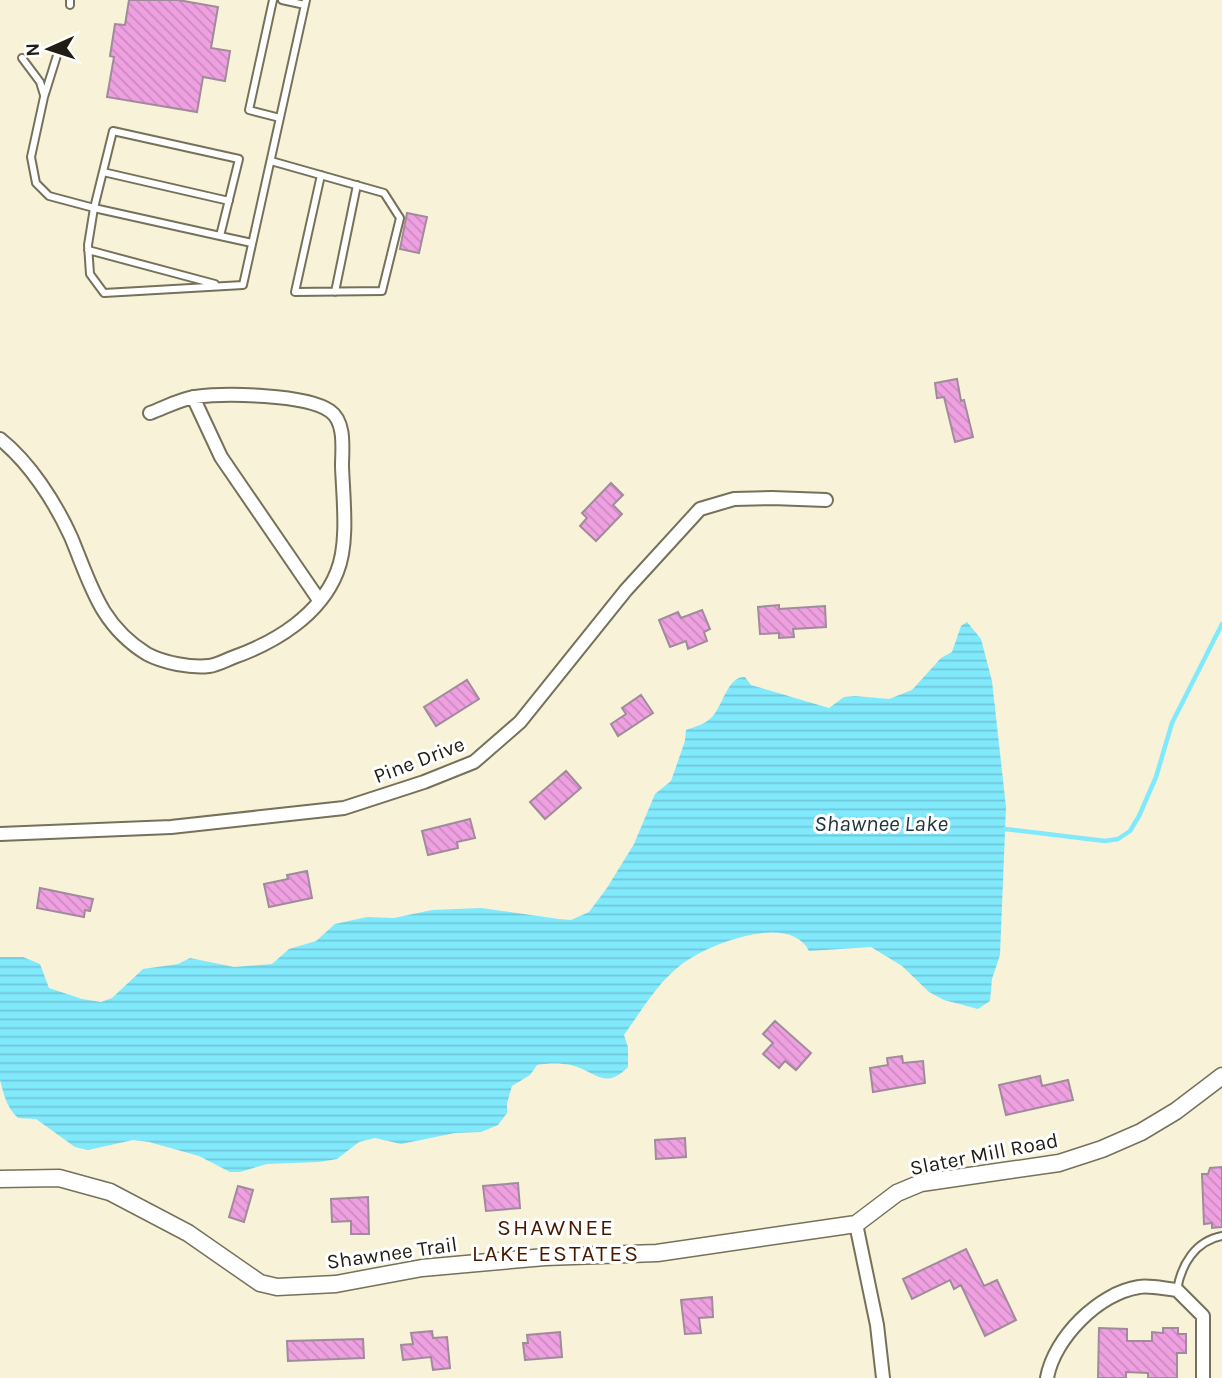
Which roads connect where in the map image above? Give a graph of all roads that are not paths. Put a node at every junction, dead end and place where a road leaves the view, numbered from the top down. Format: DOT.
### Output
graph roads {
  1 [pos="273,0"];
  2 [pos="282,0"];
  3 [pos="306,2"];
  4 [pos="59,49"];
  5 [pos="22,58"];
  6 [pos="44,97"];
  7 [pos="280,118"];
  8 [pos="271,161"];
  9 [pos="103,172"];
  10 [pos="321,175"];
  11 [pos="358,186"];
  12 [pos="229,201"];
  13 [pos="94,208"];
  14 [pos="220,236"];
  15 [pos="252,243"];
  16 [pos="89,250"];
  17 [pos="222,286"];
  18 [pos="335,292"];
  19 [pos="193,397"];
  20 [pos="150,413"];
  21 [pos="0,439"];
  22 [pos="826,500"];
  23 [pos="319,600"];
  24 [pos="0,834"];
  25 [pos="1222,1076"];
  26 [pos="0,1179"];
  27 [pos="856,1224"];
  28 [pos="1222,1236"];
  29 [pos="1177,1290"];
  30 [pos="883,1378"];
  31 [pos="1047,1378"];
  32 [pos="1203,1378"];
  1 -- 7 [label="lane"];
  2 -- 3 [label="lane"];
  3 -- 7 [label="lane"];
  4 -- 6 [label="lane"];
  5 -- 6 [label="lane"];
  6 -- 13 [label="lane"];
  7 -- 8 [label="lane"];
  8 -- 10 [label="lane"];
  8 -- 15 [label="lane"];
  9 -- 12 [label="lane"];
  9 -- 12 [label="lane"];
  9 -- 13 [label="lane"];
  10 -- 11 [label="lane"];
  10 -- 18 [label="lane"];
  11 -- 18 [label="lane"];
  11 -- 18 [label="lane"];
  12 -- 14 [label="lane"];
  13 -- 14 [label="lane"];
  13 -- 16 [label="lane"];
  14 -- 15 [label="lane"];
  15 -- 17 [label="lane"];
  16 -- 17 [label="lane"];
  16 -- 17 [label="lane"];
  19 -- 20 [label="street"];
  19 -- 23 [label="street"];
  19 -- 23 [label="street"];
  21 -- 23 [label="street"];
  22 -- 24 [label="street, Pine Drive"];
  25 -- 27 [label="street, Slater Mill Road"];
  26 -- 27 [label="street, Shawnee Trail"];
  27 -- 30 [label="street"];
  28 -- 29 [label="lane"];
  29 -- 31 [label="street"];
  29 -- 32 [label="street"];
}
